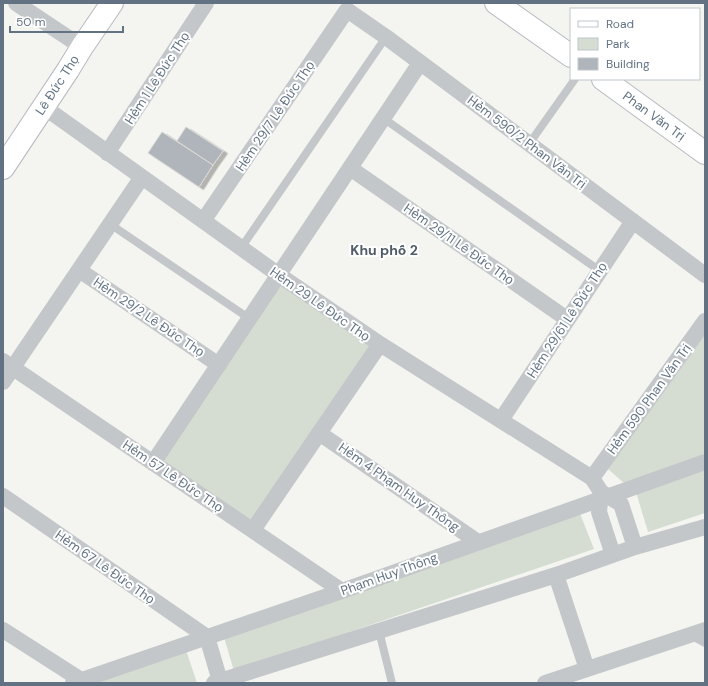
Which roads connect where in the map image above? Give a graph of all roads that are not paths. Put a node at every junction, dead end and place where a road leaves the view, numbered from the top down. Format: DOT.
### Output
graph roads {
  1 [pos="16,3"];
  2 [pos="112,3"];
  3 [pos="206,3"];
  4 [pos="496,3"];
  5 [pos="520,3"];
  6 [pos="347,10"];
  7 [pos="386,37"];
  8 [pos="570,38"];
  9 [pos="82,46"];
  10 [pos="570,55"];
  11 [pos="420,63"];
  12 [pos="574,80"];
  13 [pos="604,80"];
  14 [pos="627,80"];
  15 [pos="44,107"];
  16 [pos="383,118"];
  17 [pos="705,135"];
  18 [pos="529,144"];
  19 [pos="107,153"];
  20 [pos="705,153"];
  21 [pos="3,168"];
  22 [pos="350,168"];
  23 [pos="142,177"];
  24 [pos="203,221"];
  25 [pos="633,221"];
  26 [pos="110,224"];
  27 [pos="241,248"];
  28 [pos="79,270"];
  29 [pos="600,271"];
  30 [pos="279,275"];
  31 [pos="705,275"];
  32 [pos="250,319"];
  33 [pos="568,319"];
  34 [pos="705,321"];
  35 [pos="380,344"];
  36 [pos="8,365"];
  37 [pos="219,365"];
  38 [pos="3,382"];
  39 [pos="501,420"];
  40 [pos="319,433"];
  41 [pos="705,462"];
  42 [pos="153,463"];
  43 [pos="592,478"];
  44 [pos="603,495"];
  45 [pos="3,496"];
  46 [pos="705,527"];
  47 [pos="253,530"];
  48 [pos="478,542"];
  49 [pos="635,547"];
  50 [pos="613,555"];
  51 [pos="556,575"];
  52 [pos="342,591"];
  53 [pos="3,630"];
  54 [pos="379,631"];
  55 [pos="698,633"];
  56 [pos="207,637"];
  57 [pos="705,643"];
  58 [pos="587,669"];
  59 [pos="77,682"];
  60 [pos="217,682"];
  61 [pos="392,683"];
  62 [pos="545,683"];
  1 -- 9 [label="street"];
  2 -- 9 [label="main road, Lê Đức Thọ"];
  3 -- 19 [label="street, Hẻm 1 Lê Đức Thọ"];
  4 -- 10 [label="main road"];
  5 -- 8 [label="main road"];
  6 -- 7 [label="street, Hẻm 590/2 Phan Văn Trị"];
  6 -- 24 [label="street, Hẻm 29/7 Lê Đức Thọ"];
  7 -- 11 [label="street, Hẻm 590/2 Phan Văn Trị"];
  7 -- 27 [label="lane"];
  9 -- 15 [label="main road, Lê Đức Thọ"];
  11 -- 16 [label="street"];
  11 -- 18 [label="street, Hẻm 590/2 Phan Văn Trị"];
  12 -- 18 [label="lane"];
  13 -- 20 [label="main road, Phan Văn Trị"];
  14 -- 17 [label="main road, Phan Văn Trị"];
  15 -- 19 [label="street, Hẻm 29 Lê Đức Thọ"];
  15 -- 21 [label="main road, Lê Đức Thọ"];
  16 -- 22 [label="street"];
  16 -- 29 [label="lane"];
  18 -- 25 [label="street, Hẻm 590/2 Phan Văn Trị"];
  19 -- 23 [label="street, Hẻm 29 Lê Đức Thọ"];
  22 -- 30 [label="street"];
  22 -- 33 [label="street, Hẻm 29/11 Lê Đức Thọ"];
  23 -- 24 [label="street, Hẻm 29 Lê Đức Thọ"];
  23 -- 26 [label="street, Hẻm 29/2 Lê Đức Thọ"];
  24 -- 27 [label="street, Hẻm 29 Lê Đức Thọ"];
  25 -- 29 [label="street, Hẻm 29/61 Lê Đức Thọ"];
  25 -- 31 [label="street, Hẻm 590/2 Phan Văn Trị"];
  26 -- 28 [label="street, Hẻm 29/2 Lê Đức Thọ"];
  26 -- 32 [label="lane"];
  27 -- 30 [label="street, Hẻm 29 Lê Đức Thọ"];
  28 -- 36 [label="street, Hẻm 29/2 Lê Đức Thọ"];
  28 -- 37 [label="street, Hẻm 29/2 Lê Đức Thọ"];
  29 -- 33 [label="street, Hẻm 29/61 Lê Đức Thọ"];
  30 -- 32 [label="street"];
  30 -- 35 [label="street, Hẻm 29 Lê Đức Thọ"];
  32 -- 37 [label="street"];
  33 -- 39 [label="street, Hẻm 29/61 Lê Đức Thọ"];
  34 -- 43 [label="street, Hẻm 590 Phan Văn Trị"];
  35 -- 39 [label="street, Hẻm 29 Lê Đức Thọ"];
  35 -- 40 [label="street"];
  36 -- 38 [label="street, Hẻm 29/2 Lê Đức Thọ"];
  36 -- 42 [label="street, Hẻm 57 Lê Đức Thọ"];
  37 -- 42 [label="street"];
  39 -- 43 [label="street, Hẻm 29 Lê Đức Thọ"];
  40 -- 47 [label="street"];
  40 -- 48 [label="street, Hẻm 4 Phạm Huy Thông"];
  41 -- 44 [label="street, Phạm Huy Thông"];
  42 -- 47 [label="street, Hẻm 57 Lê Đức Thọ"];
  43 -- 44 [label="street, Hẻm 29 Lê Đức Thọ"];
  44 -- 48 [label="street, Phạm Huy Thông"];
  44 -- 49 [label="street"];
  44 -- 50 [label="street"];
  45 -- 56 [label="street, Hẻm 67 Lê Đức Thọ"];
  46 -- 49 [label="street"];
  47 -- 52 [label="street, Hẻm 57 Lê Đức Thọ"];
  48 -- 52 [label="street, Phạm Huy Thông"];
  49 -- 50 [label="street"];
  50 -- 51 [label="street"];
  51 -- 54 [label="street"];
  51 -- 58 [label="street"];
  52 -- 56 [label="street, Phạm Huy Thông"];
  53 -- 59 [label="street"];
  54 -- 60 [label="street"];
  54 -- 61 [label="lane"];
  55 -- 57 [label="lane"];
  55 -- 58 [label="street"];
  56 -- 59 [label="street, Phạm Huy Thông"];
  56 -- 60 [label="street"];
  58 -- 62 [label="street"];
}
